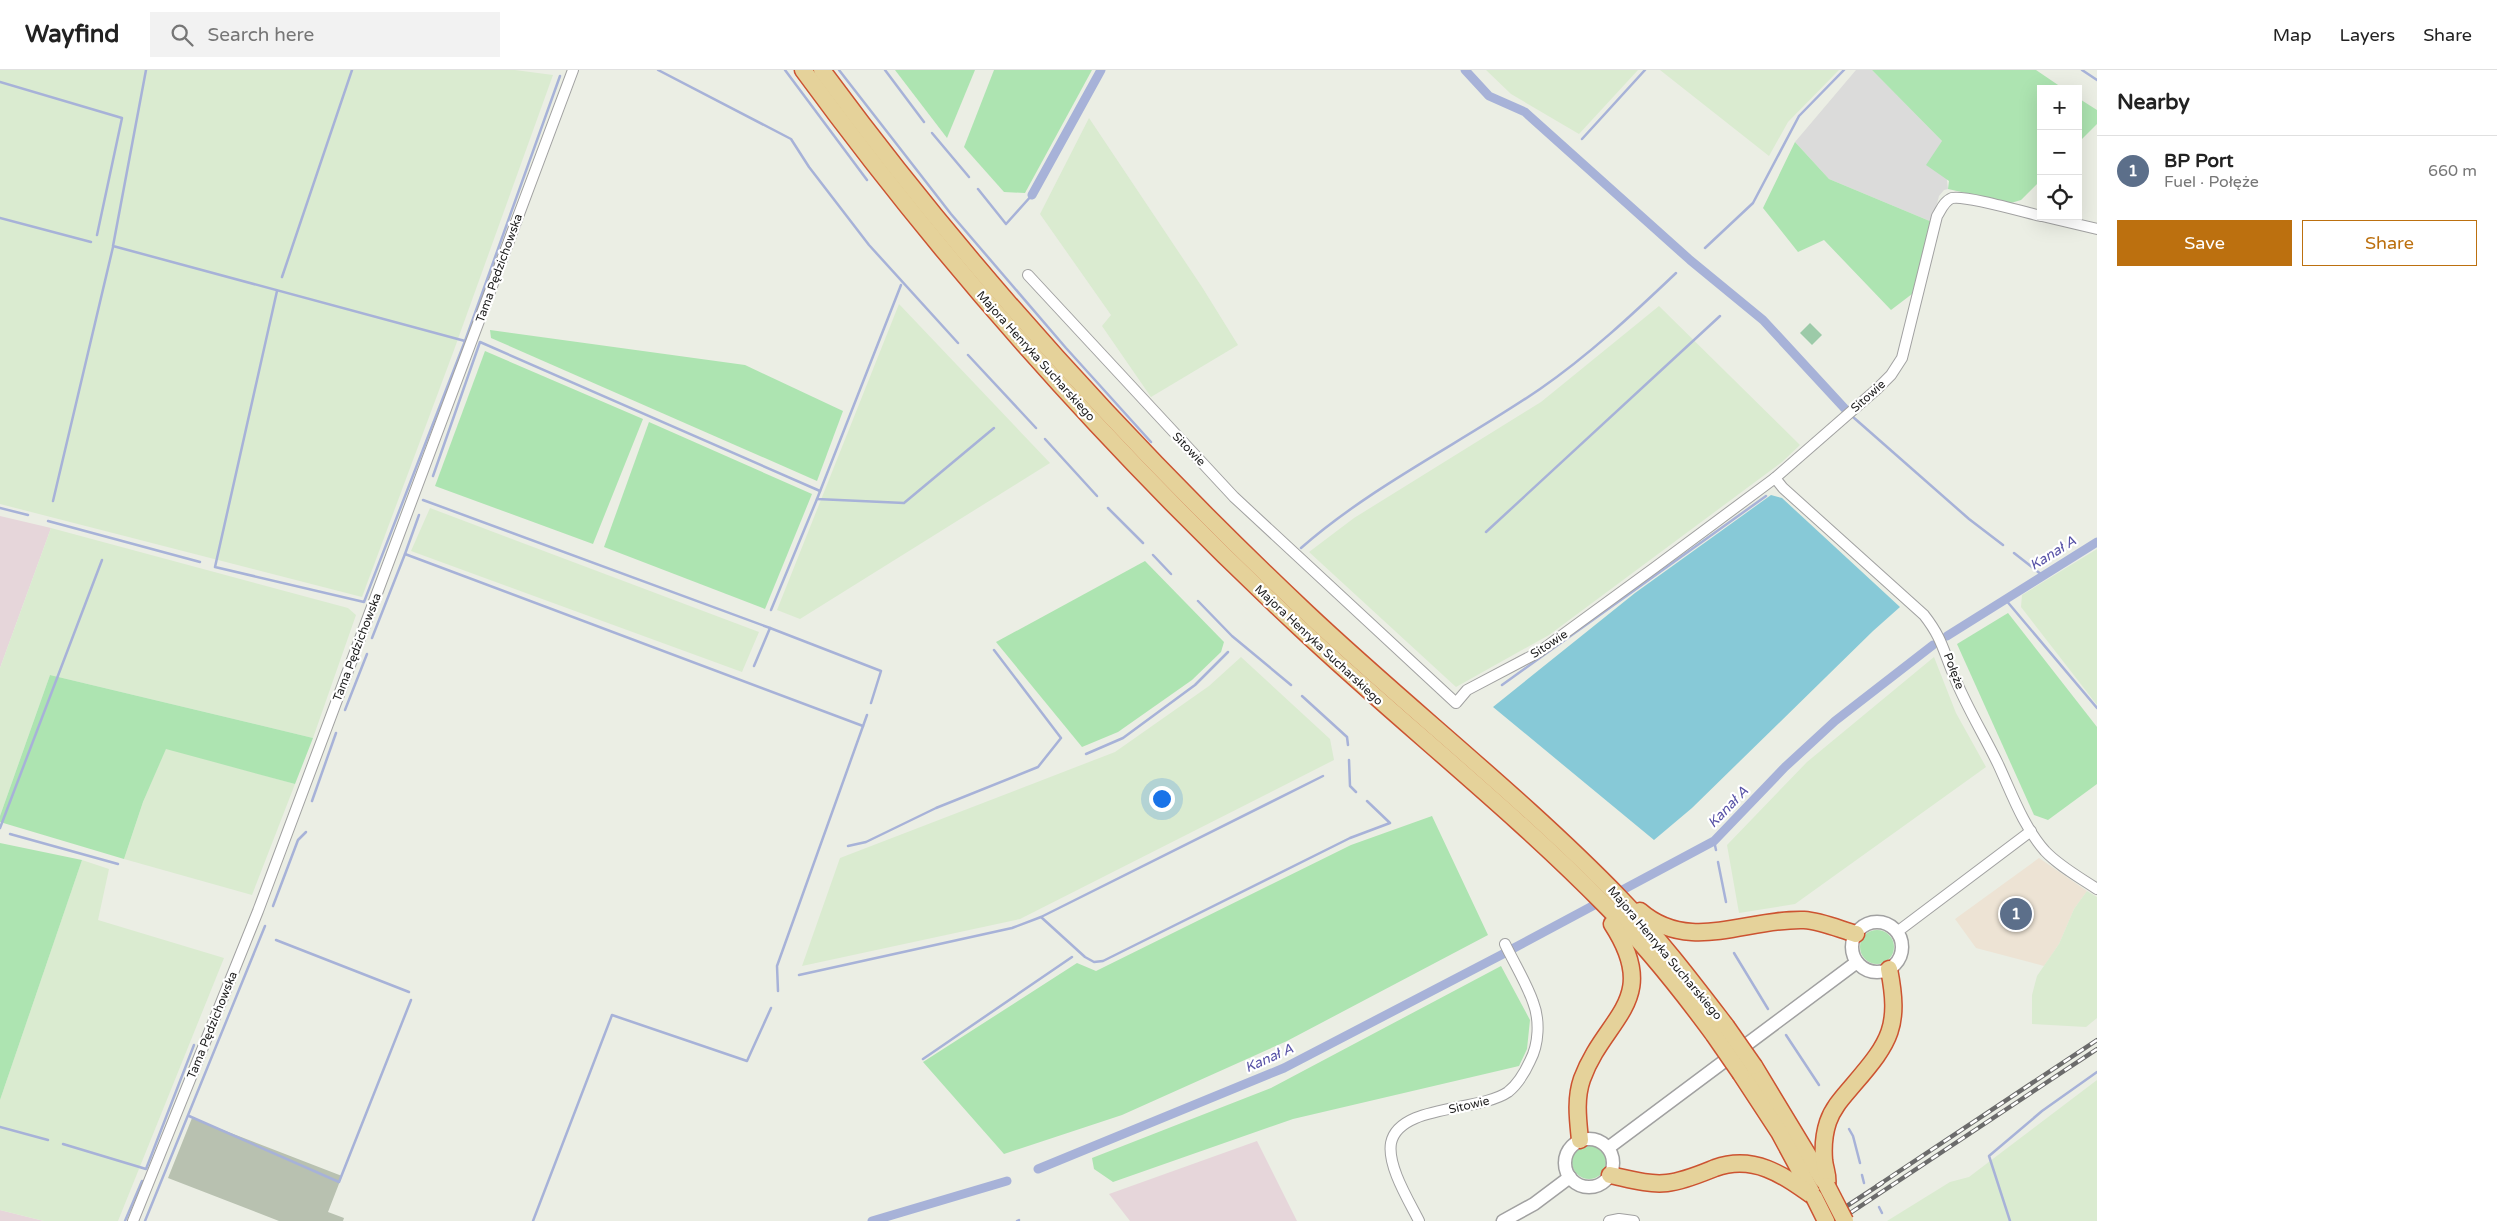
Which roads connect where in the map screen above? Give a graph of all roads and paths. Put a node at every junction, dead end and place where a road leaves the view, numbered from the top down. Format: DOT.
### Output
graph roads {
  1 [pos="572,70"];
  2 [pos="802,70"];
  3 [pos="822,70"];
  4 [pos="2037,215"];
  5 [pos="2058,220"];
  6 [pos="2097,229"];
  7 [pos="1028,275"];
  8 [pos="1775,478"];
  9 [pos="2031,831"];
  10 [pos="2097,889"];
  11 [pos="1624,902"];
  12 [pos="1608,907"];
  13 [pos="1897,932"];
  14 [pos="1856,934"];
  15 [pos="1505,944"];
  16 [pos="1857,962"];
  17 [pos="1889,969"];
  18 [pos="1720,1030"];
  19 [pos="1580,1140"];
  20 [pos="1608,1148"];
  21 [pos="1610,1175"];
  22 [pos="1570,1177"];
  23 [pos="1820,1192"];
  24 [pos="133,1221"];
  25 [pos="1419,1221"];
  26 [pos="1503,1221"];
  27 [pos="1609,1221"];
  28 [pos="1634,1221"];
  29 [pos="1826,1221"];
  30 [pos="1844,1221"];
  1 -- 24 [label="street, Tama Pędzichowska"];
  2 -- 12 [label="highway, Majora Henryka Sucharskiego"];
  3 -- 11 [label="highway, Majora Henryka Sucharskiego"];
  4 -- 8 [label="street, Sitowie"];
  5 -- 6 [label="street, Sitowie"];
  7 -- 8 [label="street, Sitowie"];
  8 -- 9 [label="street, Połęże"];
  9 -- 10 [label="street, Połęże"];
  9 -- 13 [label="street"];
  11 -- 14 [label="highway"];
  11 -- 18 [label="highway, Majora Henryka Sucharskiego"];
  12 -- 18 [label="highway, Majora Henryka Sucharskiego"];
  12 -- 19 [label="highway"];
  13 -- 14 [label="street"];
  13 -- 17 [label="street"];
  14 -- 16 [label="street"];
  15 -- 25 [label="street, Sitowie"];
  16 -- 17 [label="street"];
  16 -- 20 [label="street"];
  17 -- 23 [label="highway"];
  18 -- 23 [label="highway, Majora Henryka Sucharskiego, bridge"];
  19 -- 20 [label="street"];
  19 -- 22 [label="street"];
  20 -- 21 [label="street"];
  21 -- 22 [label="street"];
  21 -- 23 [label="highway"];
  22 -- 26 [label="street"];
  23 -- 29 [label="highway, Majora Henryka Sucharskiego, bridge"];
  23 -- 30 [label="highway, Majora Henryka Sucharskiego, bridge"];
  27 -- 28 [label="street"];
}
